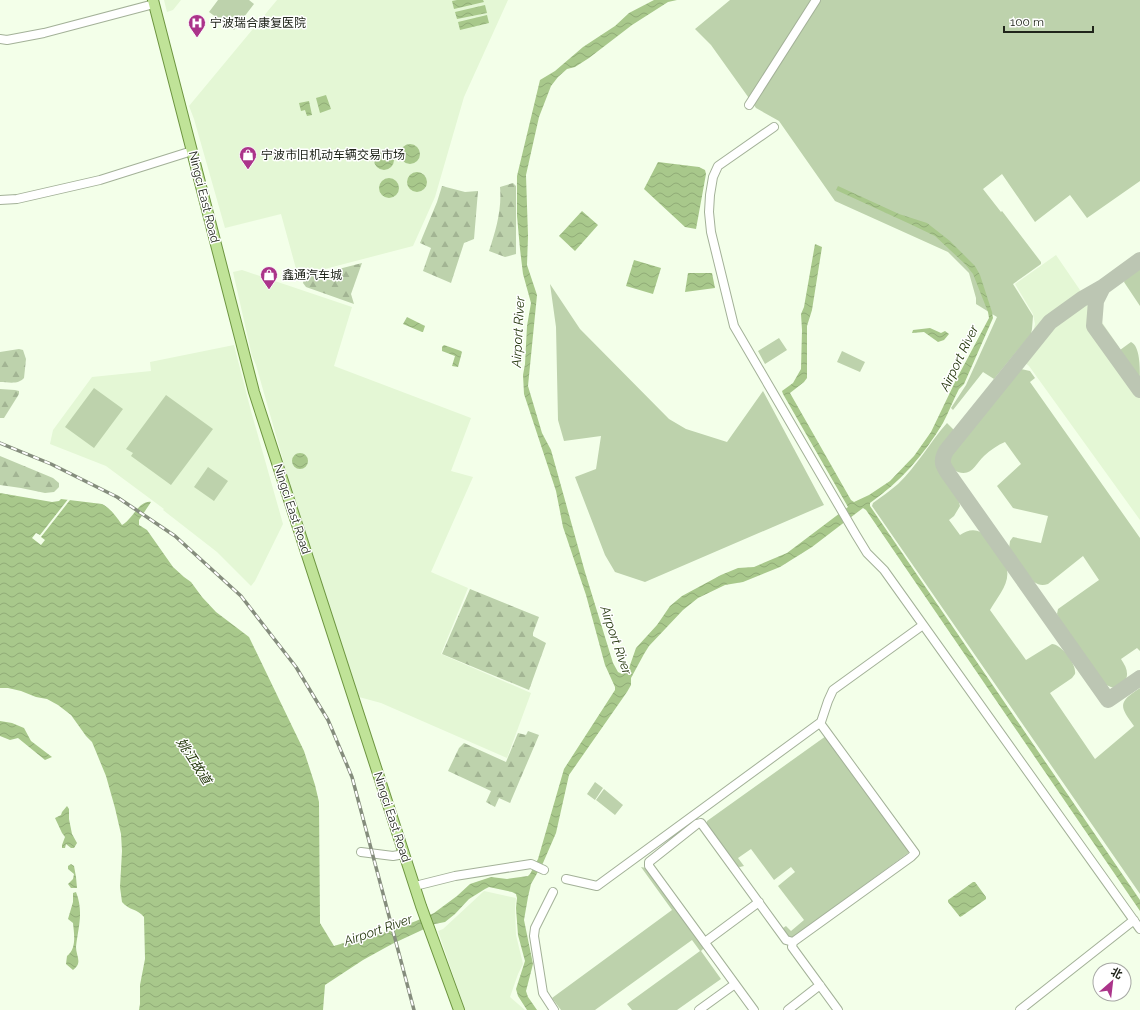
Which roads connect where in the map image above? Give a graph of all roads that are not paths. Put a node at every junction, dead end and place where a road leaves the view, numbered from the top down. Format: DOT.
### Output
graph roads {
  1 [pos="816,0"];
  2 [pos="153,2"];
  3 [pos="0,39"];
  4 [pos="749,105"];
  5 [pos="774,127"];
  6 [pos="192,151"];
  7 [pos="0,200"];
  8 [pos="923,625"];
  9 [pos="820,723"];
  10 [pos="361,852"];
  11 [pos="404,854"];
  12 [pos="544,870"];
  13 [pos="566,879"];
  14 [pos="415,886"];
  15 [pos="553,892"];
  16 [pos="759,902"];
  17 [pos="1134,920"];
  18 [pos="1140,929"];
  19 [pos="705,942"];
  20 [pos="793,942"];
  21 [pos="735,984"];
  22 [pos="820,985"];
  23 [pos="459,1010"];
  24 [pos="554,1010"];
  25 [pos="699,1010"];
  26 [pos="754,1010"];
  27 [pos="788,1010"];
  28 [pos="838,1010"];
  29 [pos="1020,1010"];
  1 -- 4 [label="street"];
  2 -- 3 [label="street"];
  2 -- 6 [label="main road, Ningci East Road"];
  5 -- 8 [label="street"];
  6 -- 7 [label="street"];
  6 -- 11 [label="main road, Ningci East Road"];
  8 -- 9 [label="street"];
  8 -- 17 [label="street"];
  9 -- 13 [label="street"];
  9 -- 20 [label="street"];
  10 -- 11 [label="street"];
  11 -- 14 [label="main road, Ningci East Road"];
  12 -- 14 [label="street"];
  14 -- 23 [label="main road, Ningci East Road"];
  15 -- 24 [label="street"];
  16 -- 19 [label="street"];
  16 -- 19 [label="street"];
  16 -- 20 [label="street"];
  17 -- 18 [label="street"];
  17 -- 29 [label="street"];
  19 -- 21 [label="street"];
  20 -- 22 [label="street"];
  21 -- 25 [label="street"];
  21 -- 26 [label="street"];
  22 -- 27 [label="street"];
  22 -- 28 [label="street"];
}
